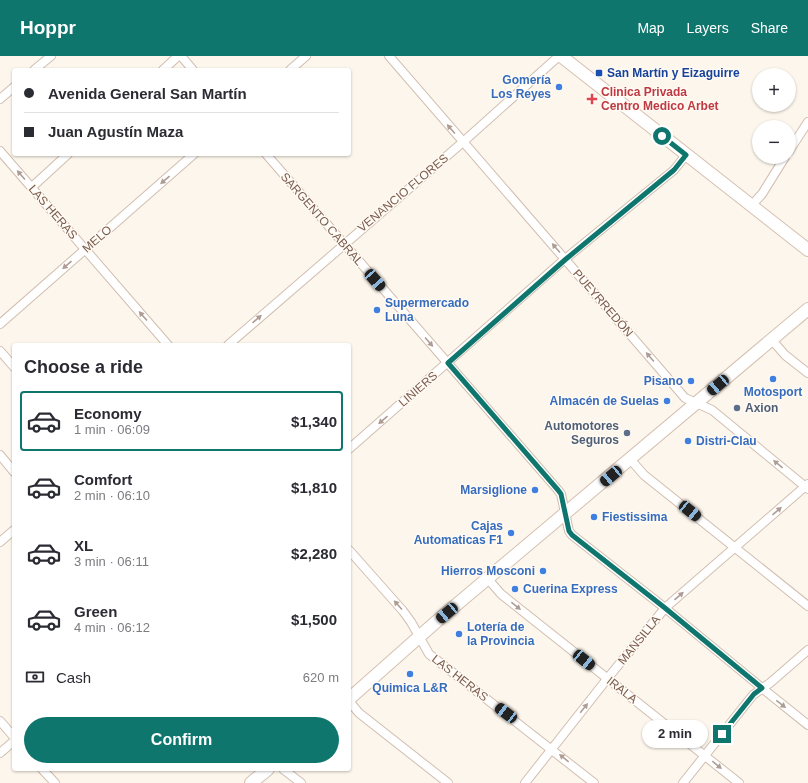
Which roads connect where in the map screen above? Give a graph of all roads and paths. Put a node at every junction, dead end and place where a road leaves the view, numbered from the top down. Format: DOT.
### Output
graph roads {
  1 [pos="51,56"];
  2 [pos="180,56"];
  3 [pos="306,56"];
  4 [pos="389,56"];
  5 [pos="560,56"];
  6 [pos="36,68"];
  7 [pos="165,68"];
  8 [pos="191,68"];
  9 [pos="292,68"];
  10 [pos="12,89"];
  11 [pos="0,99"];
  12 [pos="808,122"];
  13 [pos="796,140"];
  14 [pos="463,142"];
  15 [pos="0,151"];
  16 [pos="686,155"];
  17 [pos="66,156"];
  18 [pos="192,156"];
  19 [pos="268,156"];
  20 [pos="781,164"];
  21 [pos="32,187"];
  22 [pos="752,206"];
  23 [pos="343,244"];
  24 [pos="85,249"];
  25 [pos="808,250"];
  26 [pos="566,259"];
  27 [pos="808,309"];
  28 [pos="0,324"];
  29 [pos="772,340"];
  30 [pos="166,343"];
  31 [pos="230,343"];
  32 [pos="0,351"];
  33 [pos="448,363"];
  34 [pos="12,366"];
  35 [pos="808,373"];
  36 [pos="697,403"];
  37 [pos="351,447"];
  38 [pos="0,455"];
  39 [pos="630,459"];
  40 [pos="12,470"];
  41 [pos="807,486"];
  42 [pos="565,514"];
  43 [pos="12,532"];
  44 [pos="0,542"];
  45 [pos="735,547"];
  46 [pos="351,552"];
  47 [pos="488,579"];
  48 [pos="808,606"];
  49 [pos="665,608"];
  50 [pos="420,637"];
  51 [pos="808,650"];
  52 [pos="607,678"];
  53 [pos="762,688"];
  54 [pos="351,698"];
  55 [pos="351,703"];
  56 [pos="0,721"];
  57 [pos="808,725"];
  58 [pos="12,735"];
  59 [pos="12,743"];
  60 [pos="551,748"];
  61 [pos="0,753"];
  62 [pos="705,755"];
  63 [pos="44,771"];
  64 [pos="266,771"];
  65 [pos="286,771"];
  66 [pos="55,783"];
  67 [pos="251,783"];
  68 [pos="301,783"];
  69 [pos="448,783"];
  70 [pos="525,783"];
  71 [pos="594,783"];
  72 [pos="683,783"];
  73 [pos="739,783"];
  1 -- 6 [label="street"];
  2 -- 7 [label="street"];
  2 -- 8 [label="street"];
  3 -- 9 [label="street"];
  14 -- 4 [label="street, PUEYRREDÓN, one-way"];
  5 -- 14 [label="street, VENANCIO FLORES"];
  5 -- 16 [label="main road"];
  10 -- 11 [label="street"];
  12 -- 13 [label="street"];
  14 -- 23 [label="street, VENANCIO FLORES"];
  26 -- 14 [label="street, PUEYRREDÓN, one-way"];
  21 -- 15 [label="street, LAS HERAS, one-way"];
  16 -- 22 [label="main road"];
  16 -- 26 [label="street, LINIERS"];
  17 -- 21 [label="street"];
  18 -- 24 [label="street, MELO, one-way"];
  19 -- 23 [label="street, SARGENTO CABRAL"];
  20 -- 22 [label="street"];
  21 -- 24 [label="street, LAS HERAS"];
  22 -- 25 [label="main road"];
  31 -- 23 [label="street, VENANCIO FLORES, one-way"];
  23 -- 33 [label="street, SARGENTO CABRAL, one-way"];
  24 -- 28 [label="street, MELO, one-way"];
  30 -- 24 [label="street, LAS HERAS, one-way"];
  26 -- 33 [label="street, LINIERS"];
  36 -- 26 [label="street, PUEYRREDÓN, one-way"];
  27 -- 29 [label="main road"];
  29 -- 35 [label="street"];
  29 -- 36 [label="main road"];
  32 -- 34 [label="street"];
  33 -- 37 [label="street, LINIERS, one-way"];
  33 -- 42 [label="street, SARGENTO CABRAL"];
  36 -- 39 [label="main road"];
  41 -- 36 [label="street, PUEYRREDÓN, one-way"];
  38 -- 40 [label="street"];
  39 -- 42 [label="main road"];
  39 -- 45 [label="street"];
  45 -- 41 [label="street, MANSILLA, one-way"];
  42 -- 47 [label="main road"];
  42 -- 49 [label="street, SARGENTO CABRAL"];
  43 -- 44 [label="street"];
  45 -- 48 [label="street"];
  49 -- 45 [label="street, MANSILLA, one-way"];
  50 -- 46 [label="street, LAS HERAS, one-way"];
  47 -- 50 [label="main road"];
  47 -- 52 [label="street, IRALA, one-way"];
  49 -- 52 [label="street, MANSILLA"];
  49 -- 53 [label="street, SARGENTO CABRAL"];
  50 -- 54 [label="main road"];
  50 -- 60 [label="street, LAS HERAS"];
  51 -- 53 [label="street"];
  60 -- 52 [label="street, MANSILLA, one-way"];
  52 -- 62 [label="street, IRALA"];
  53 -- 57 [label="street, SARGENTO CABRAL, one-way"];
  53 -- 62 [label="street"];
  55 -- 69 [label="street"];
  56 -- 58 [label="street"];
  59 -- 61 [label="street"];
  60 -- 70 [label="street, MANSILLA"];
  71 -- 60 [label="street, LAS HERAS, one-way"];
  62 -- 72 [label="street"];
  62 -- 73 [label="street, IRALA, one-way"];
  63 -- 66 [label="street"];
  64 -- 67 [label="main road"];
  65 -- 68 [label="street"];
}
